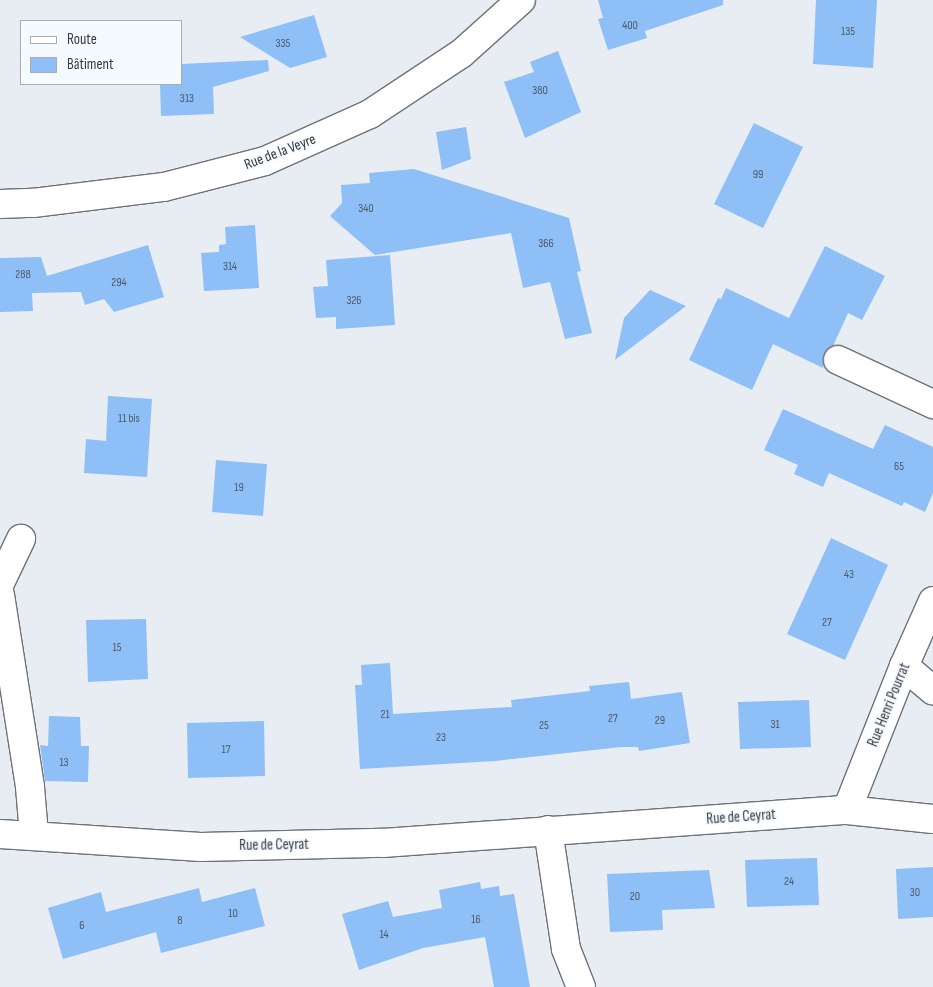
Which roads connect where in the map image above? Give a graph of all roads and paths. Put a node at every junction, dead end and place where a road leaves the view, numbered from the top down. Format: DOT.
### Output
graph roads {
  1 [pos="521,0"];
  2 [pos="0,204"];
  3 [pos="838,360"];
  4 [pos="933,404"];
  5 [pos="21,539"];
  6 [pos="0,583"];
  7 [pos="0,595"];
  8 [pos="933,602"];
  9 [pos="904,666"];
  10 [pos="933,690"];
  11 [pos="847,810"];
  12 [pos="933,819"];
  13 [pos="548,830"];
  14 [pos="0,834"];
  15 [pos="34,835"];
  16 [pos="582,987"];
  1 -- 2 [label="street, Rue de la Veyre"];
  3 -- 4 [label="street"];
  5 -- 6 [label="street"];
  7 -- 15 [label="street"];
  8 -- 9 [label="street, Rue Henri Pourrat"];
  9 -- 10 [label="street"];
  9 -- 11 [label="street, Rue Henri Pourrat"];
  11 -- 12 [label="street, Rue de Ceyrat"];
  11 -- 13 [label="street, Rue de Ceyrat"];
  13 -- 15 [label="street, Rue de Ceyrat"];
  13 -- 16 [label="street"];
  14 -- 15 [label="street, Rue de Ceyrat"];
}
